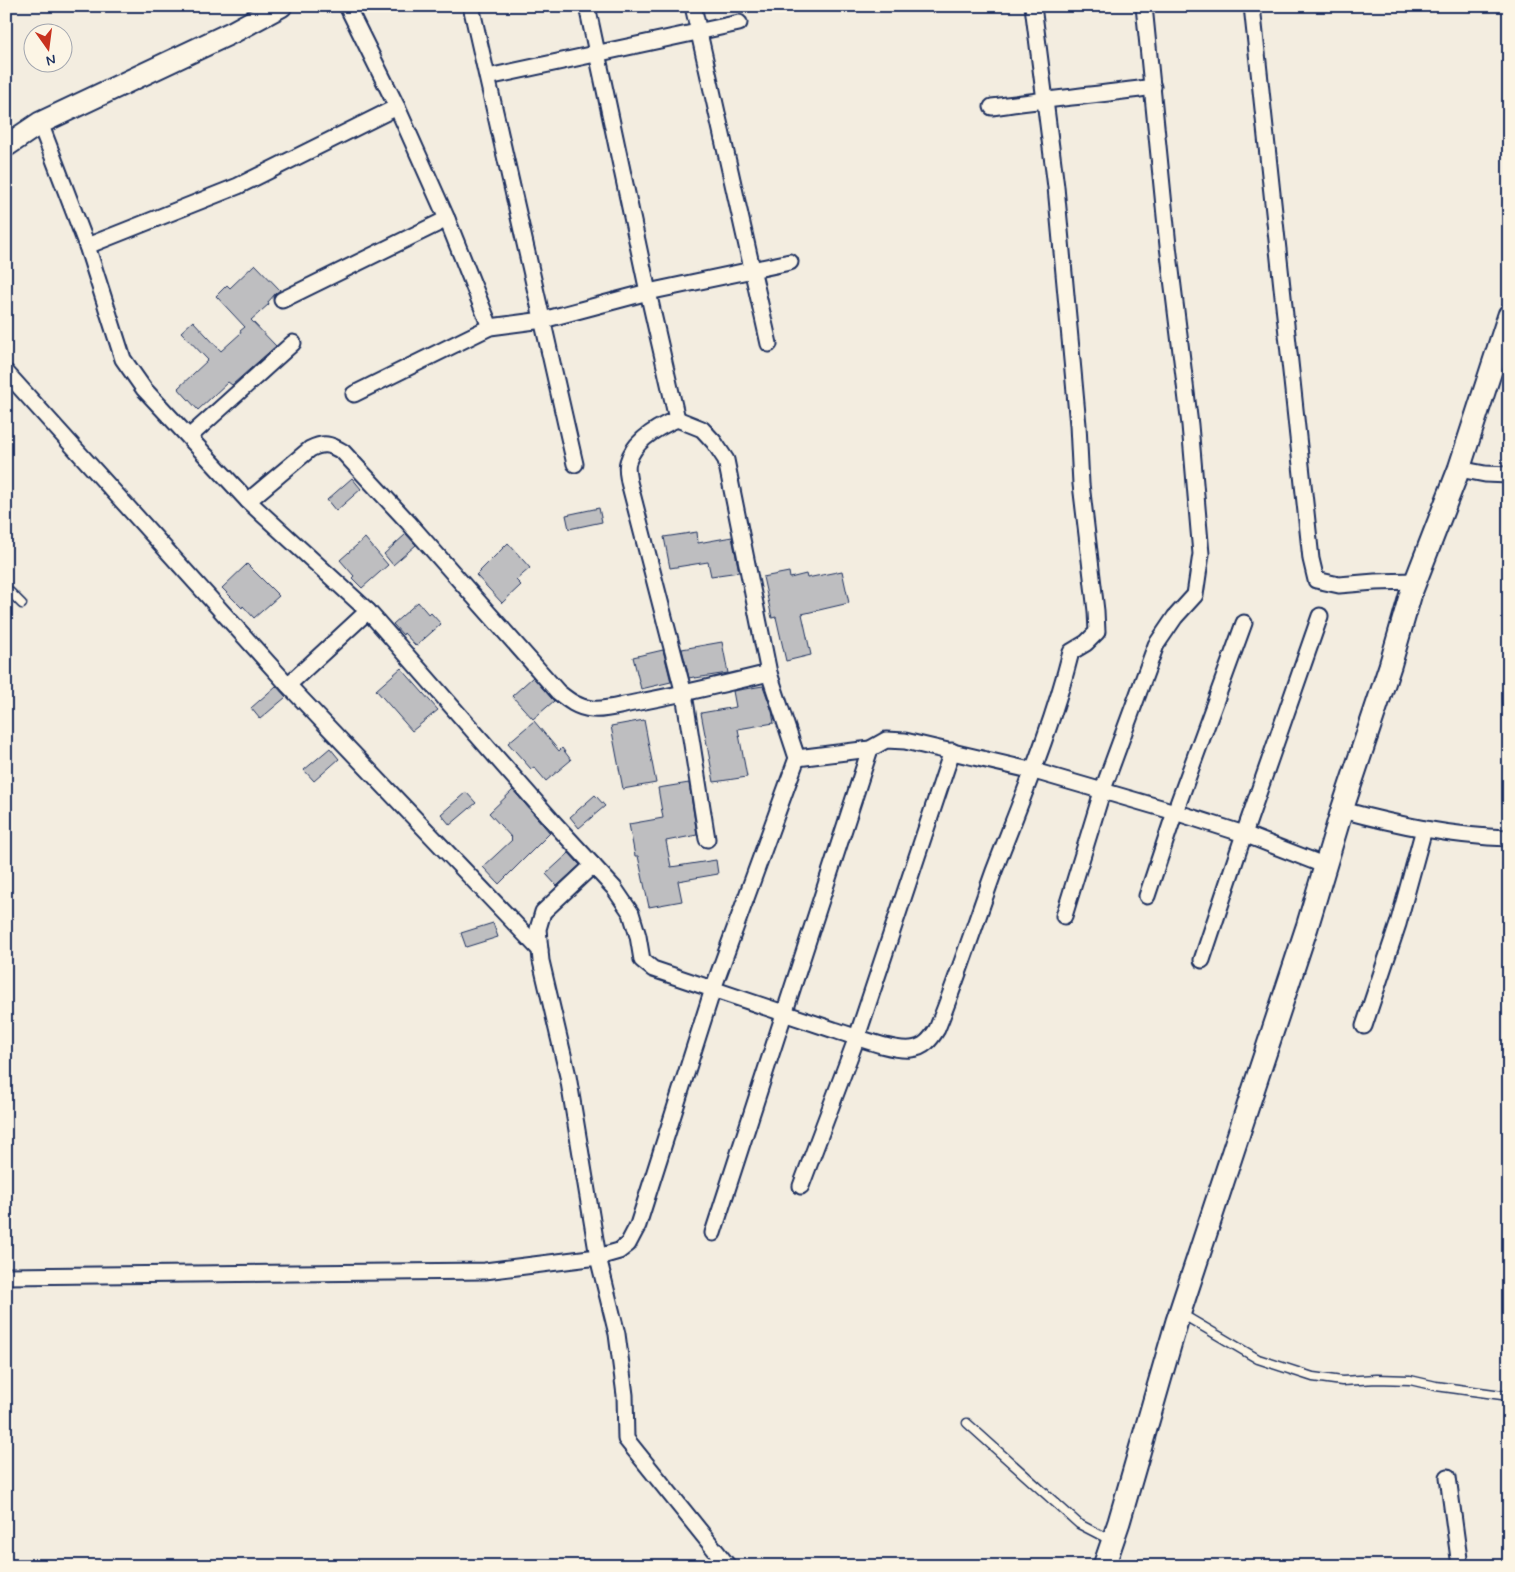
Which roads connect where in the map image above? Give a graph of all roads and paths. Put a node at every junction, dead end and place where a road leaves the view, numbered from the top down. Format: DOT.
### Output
graph roads {
  1 [pos="281,6"];
  2 [pos="347,6"];
  3 [pos="471,6"];
  4 [pos="587,6"];
  5 [pos="693,6"];
  6 [pos="1033,6"];
  7 [pos="1144,6"];
  8 [pos="1252,6"];
  9 [pos="739,22"];
  10 [pos="699,31"];
  11 [pos="598,53"];
  12 [pos="488,77"];
  13 [pos="1153,87"];
  14 [pos="1045,100"];
  15 [pos="397,107"];
  16 [pos="992,107"];
  17 [pos="40,123"];
  18 [pos="6,146"];
  19 [pos="448,219"];
  20 [pos="87,246"];
  21 [pos="790,262"];
  22 [pos="752,270"];
  23 [pos="648,292"];
  24 [pos="282,300"];
  25 [pos="1509,316"];
  26 [pos="543,320"];
  27 [pos="490,327"];
  28 [pos="293,343"];
  29 [pos="769,344"];
  30 [pos="6,372"];
  31 [pos="354,394"];
  32 [pos="677,420"];
  33 [pos="189,437"];
  34 [pos="575,464"];
  35 [pos="1459,469"];
  36 [pos="1509,475"];
  37 [pos="248,501"];
  38 [pos="1416,581"];
  39 [pos="6,588"];
  40 [pos="22,604"];
  41 [pos="368,611"];
  42 [pos="1320,616"];
  43 [pos="1244,623"];
  44 [pos="769,673"];
  45 [pos="288,685"];
  46 [pos="684,694"];
  47 [pos="870,750"];
  48 [pos="952,751"];
  49 [pos="798,758"];
  50 [pos="1034,772"];
  51 [pos="1102,792"];
  52 [pos="1342,810"];
  53 [pos="1175,812"];
  54 [pos="1424,829"];
  55 [pos="1244,834"];
  56 [pos="1509,838"];
  57 [pos="707,839"];
  58 [pos="593,865"];
  59 [pos="1326,866"];
  60 [pos="1147,896"];
  61 [pos="1064,916"];
  62 [pos="540,950"];
  63 [pos="1202,960"];
  64 [pos="713,989"];
  65 [pos="785,1014"];
  66 [pos="1364,1026"];
  67 [pos="857,1037"];
  68 [pos="801,1186"];
  69 [pos="713,1233"];
  70 [pos="598,1257"];
  71 [pos="6,1276"];
  72 [pos="1180,1313"];
  73 [pos="1509,1396"];
  74 [pos="968,1423"];
  75 [pos="1448,1477"];
  76 [pos="1110,1557"];
  77 [pos="728,1566"];
  78 [pos="1460,1566"];
  1 -- 17 [label="street"];
  2 -- 15 [label="street"];
  3 -- 12 [label="street"];
  4 -- 11 [label="street"];
  5 -- 10 [label="street"];
  6 -- 14 [label="street"];
  7 -- 13 [label="street"];
  8 -- 38 [label="street"];
  9 -- 10 [label="street"];
  10 -- 11 [label="street"];
  10 -- 22 [label="street"];
  11 -- 12 [label="street"];
  11 -- 23 [label="street"];
  12 -- 26 [label="street"];
  13 -- 14 [label="street"];
  13 -- 51 [label="street"];
  14 -- 16 [label="street"];
  14 -- 50 [label="street"];
  15 -- 19 [label="street"];
  15 -- 20 [label="street"];
  17 -- 18 [label="street"];
  17 -- 20 [label="street"];
  19 -- 24 [label="street"];
  19 -- 27 [label="street"];
  20 -- 33 [label="street"];
  21 -- 22 [label="street"];
  22 -- 23 [label="street"];
  22 -- 29 [label="street"];
  23 -- 26 [label="street"];
  23 -- 32 [label="street"];
  25 -- 35 [label="street"];
  26 -- 27 [label="street"];
  26 -- 34 [label="street"];
  27 -- 31 [label="street"];
  28 -- 33 [label="street"];
  30 -- 45 [label="street"];
  32 -- 44 [label="street"];
  32 -- 46 [label="street"];
  33 -- 37 [label="street"];
  35 -- 36 [label="street"];
  35 -- 38 [label="street"];
  37 -- 41 [label="street"];
  37 -- 46 [label="street"];
  38 -- 52 [label="street"];
  39 -- 40 [label="lane"];
  41 -- 45 [label="street"];
  41 -- 58 [label="street"];
  42 -- 55 [label="street"];
  43 -- 53 [label="street"];
  44 -- 46 [label="street"];
  44 -- 49 [label="street"];
  45 -- 62 [label="street"];
  46 -- 57 [label="street"];
  47 -- 48 [label="street"];
  47 -- 49 [label="street"];
  47 -- 65 [label="street"];
  48 -- 50 [label="street"];
  48 -- 67 [label="street"];
  49 -- 64 [label="street"];
  50 -- 51 [label="street"];
  50 -- 67 [label="street"];
  51 -- 53 [label="street"];
  51 -- 61 [label="street"];
  52 -- 54 [label="street"];
  52 -- 59 [label="street"];
  53 -- 55 [label="street"];
  53 -- 60 [label="street"];
  54 -- 56 [label="street"];
  54 -- 66 [label="street"];
  55 -- 59 [label="street"];
  55 -- 63 [label="street"];
  58 -- 62 [label="street"];
  58 -- 64 [label="street"];
  59 -- 72 [label="street"];
  62 -- 70 [label="street"];
  64 -- 65 [label="street"];
  64 -- 70 [label="street"];
  65 -- 67 [label="street"];
  65 -- 69 [label="street"];
  67 -- 68 [label="street"];
  70 -- 71 [label="street"];
  70 -- 77 [label="street"];
  72 -- 73 [label="lane"];
  72 -- 76 [label="street"];
  74 -- 76 [label="lane"];
  75 -- 78 [label="street"];
}
